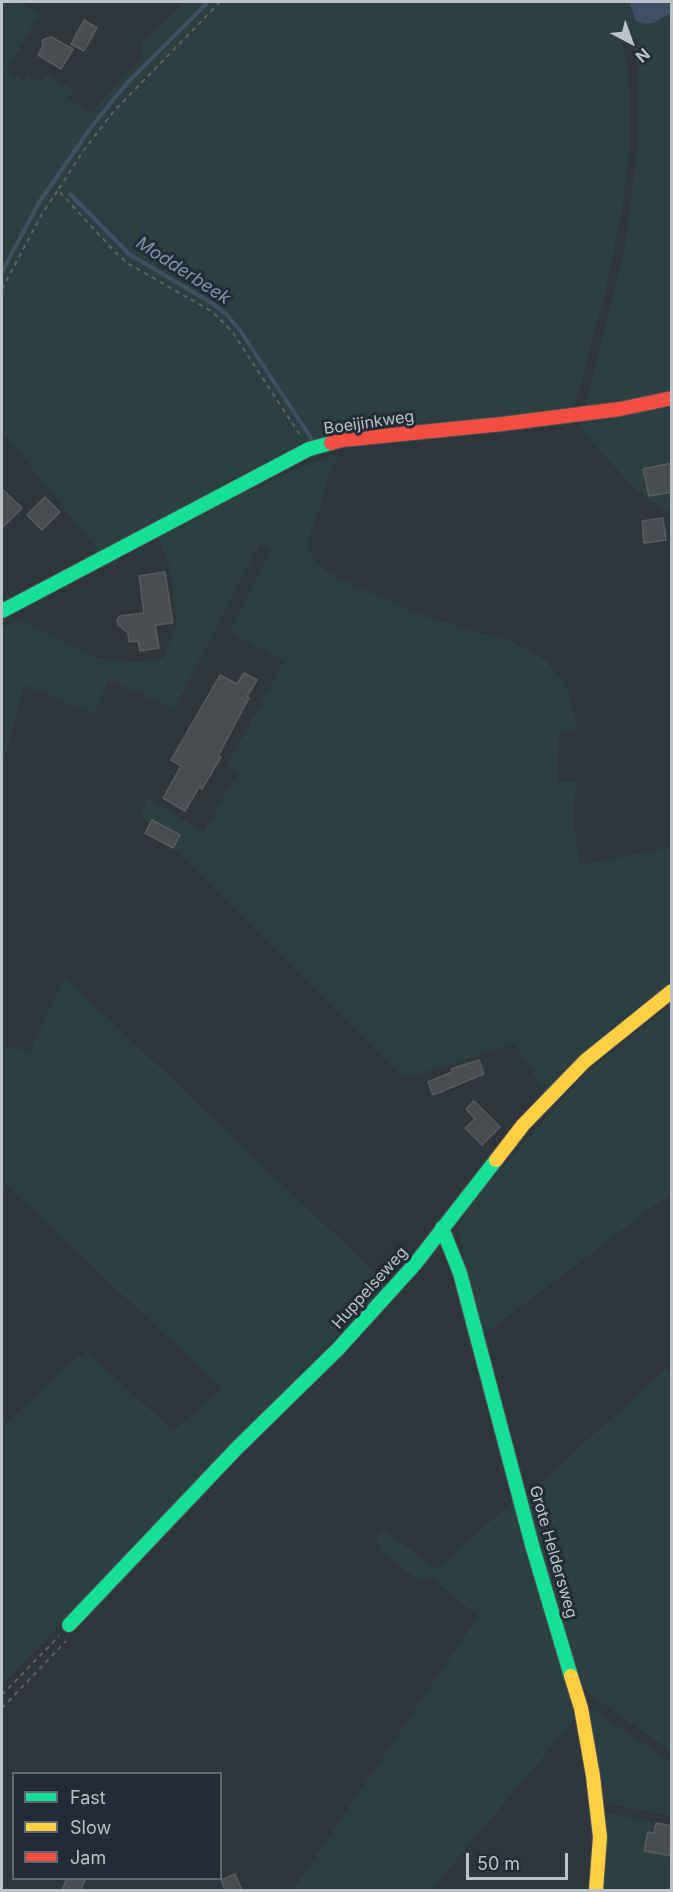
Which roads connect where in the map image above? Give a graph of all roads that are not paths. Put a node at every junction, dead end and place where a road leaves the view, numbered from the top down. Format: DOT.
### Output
graph roads {
  1 [pos="672,398"];
  2 [pos="2,611"];
  3 [pos="672,991"];
  4 [pos="442,1228"];
  5 [pos="69,1632"];
  6 [pos="596,1890"];
  1 -- 2 [label="street, Boeijinkweg"];
  3 -- 4 [label="street, Huppelseweg"];
  4 -- 5 [label="street, Huppelseweg"];
  4 -- 6 [label="street, Grote Heldersweg"];
}
